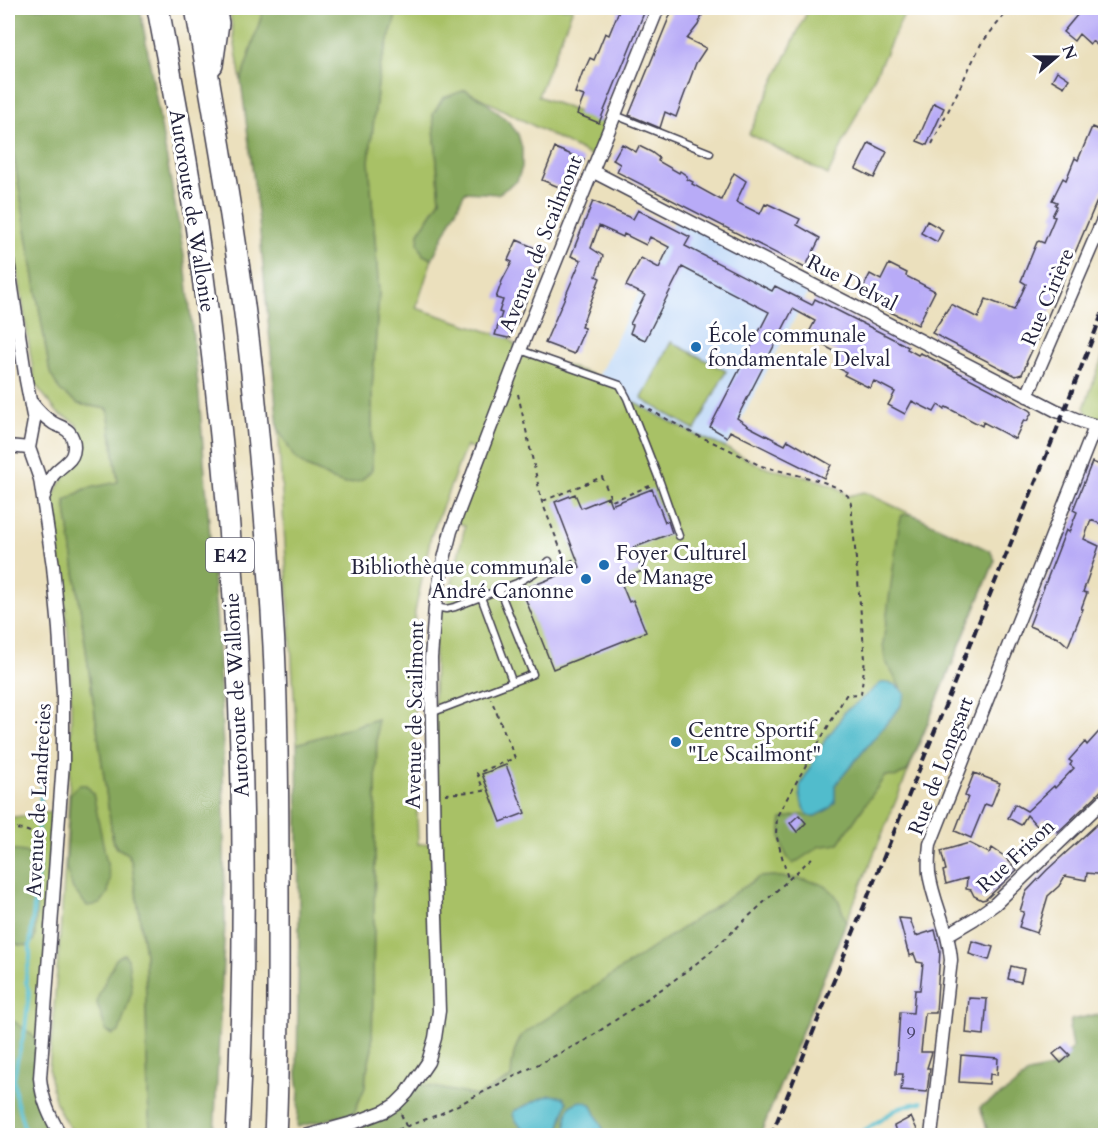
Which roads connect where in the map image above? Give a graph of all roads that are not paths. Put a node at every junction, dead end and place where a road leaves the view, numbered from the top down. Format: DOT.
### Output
graph roads {
  1 [pos="158,8"];
  2 [pos="196,8"];
  3 [pos="215,8"];
  4 [pos="658,8"];
  5 [pos="209,84"];
  6 [pos="615,115"];
  7 [pos="710,153"];
  8 [pos="592,171"];
  9 [pos="1106,213"];
  10 [pos="8,262"];
  11 [pos="520,350"];
  12 [pos="1028,396"];
  13 [pos="30,401"];
  14 [pos="55,424"];
  15 [pos="1100,427"];
  16 [pos="8,446"];
  17 [pos="30,447"];
  18 [pos="59,468"];
  19 [pos="43,497"];
  20 [pos="679,536"];
  21 [pos="549,561"];
  22 [pos="499,590"];
  23 [pos="481,597"];
  24 [pos="435,607"];
  25 [pos="512,681"];
  26 [pos="431,713"];
  27 [pos="1106,798"];
  28 [pos="947,934"];
  29 [pos="62,1136"];
  30 [pos="237,1136"];
  31 [pos="275,1136"];
  32 [pos="306,1136"];
  33 [pos="931,1136"];
  1 -- 30 [label="highway, Autoroute de Wallonie / E42"];
  2 -- 5 [label="highway, Autoroute de Wallonie / E42"];
  3 -- 5 [label="highway"];
  4 -- 6 [label="street, Avenue de Scailmont"];
  5 -- 31 [label="highway, Autoroute de Wallonie / E42"];
  6 -- 7 [label="lane"];
  6 -- 8 [label="street, Avenue de Scailmont"];
  8 -- 11 [label="street, Avenue de Scailmont"];
  8 -- 12 [label="street, Rue Delval"];
  9 -- 12 [label="street, Rue Cirière"];
  10 -- 13 [label="street"];
  11 -- 20 [label="lane"];
  11 -- 24 [label="street, Avenue de Scailmont"];
  12 -- 15 [label="street, Rue Delval"];
  13 -- 14 [label="street"];
  13 -- 17 [label="street"];
  14 -- 17 [label="street"];
  14 -- 18 [label="street"];
  15 -- 28 [label="street, Rue de Longsart"];
  16 -- 17 [label="street"];
  17 -- 18 [label="street"];
  17 -- 19 [label="street, Avenue de Landrecies"];
  18 -- 19 [label="street"];
  19 -- 29 [label="street, Avenue de Landrecies"];
  21 -- 22 [label="lane"];
  22 -- 23 [label="lane"];
  22 -- 25 [label="lane"];
  23 -- 24 [label="lane"];
  23 -- 25 [label="lane"];
  24 -- 26 [label="street, Avenue de Scailmont"];
  25 -- 26 [label="lane"];
  26 -- 32 [label="street, Avenue de Scailmont"];
  27 -- 28 [label="street, Rue Frison"];
  28 -- 33 [label="street, Rue de Longsart"];
}
